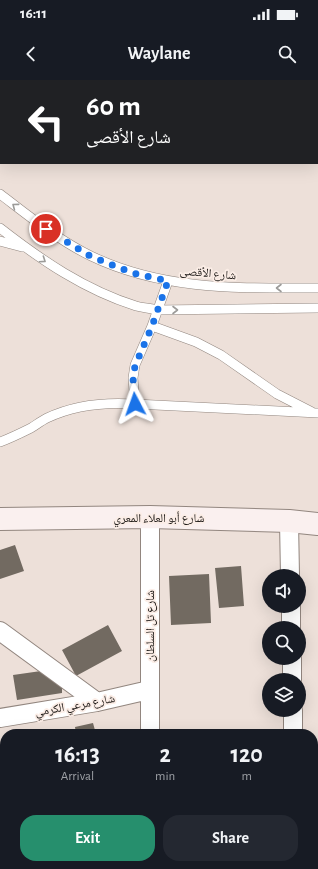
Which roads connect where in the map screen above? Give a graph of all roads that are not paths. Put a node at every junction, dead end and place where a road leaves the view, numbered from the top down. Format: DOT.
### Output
graph roads {
  1 [pos="0,194"];
  2 [pos="0,228"];
  3 [pos="0,241"];
  4 [pos="27,249"];
  5 [pos="168,281"];
  6 [pos="318,288"];
  7 [pos="318,308"];
  8 [pos="157,310"];
  9 [pos="152,326"];
  10 [pos="135,404"];
  11 [pos="317,413"];
  12 [pos="0,442"];
  13 [pos="150,517"];
  14 [pos="0,519"];
  15 [pos="289,521"];
  16 [pos="318,524"];
  17 [pos="290,569"];
  18 [pos="0,630"];
  19 [pos="149,690"];
  20 [pos="97,702"];
  21 [pos="293,717"];
  22 [pos="0,718"];
  23 [pos="150,729"];
  24 [pos="293,729"];
  5 -- 1 [label="lane, شارع الأقصى, one-way"];
  2 -- 4 [label="lane"];
  3 -- 4 [label="lane"];
  4 -- 8 [label="lane, one-way"];
  6 -- 5 [label="lane, شارع الأقصى, one-way"];
  5 -- 8 [label="lane"];
  8 -- 7 [label="lane, one-way"];
  8 -- 9 [label="lane"];
  9 -- 10 [label="lane"];
  9 -- 11 [label="lane"];
  10 -- 11 [label="lane"];
  10 -- 12 [label="lane"];
  13 -- 14 [label="street, شارع أبو العلاء المعري"];
  13 -- 15 [label="street, شارع أبو العلاء المعري"];
  13 -- 19 [label="street, شارع تل السلطان"];
  15 -- 16 [label="street, شارع أبو العلاء المعري"];
  15 -- 17 [label="street"];
  18 -- 20 [label="street"];
  19 -- 20 [label="street, شارع مرعي الكرمي"];
  19 -- 23 [label="street, شارع تل السلطان"];
  20 -- 22 [label="street, شارع مرعي الكرمي"];
  21 -- 24 [label="street"];
}
